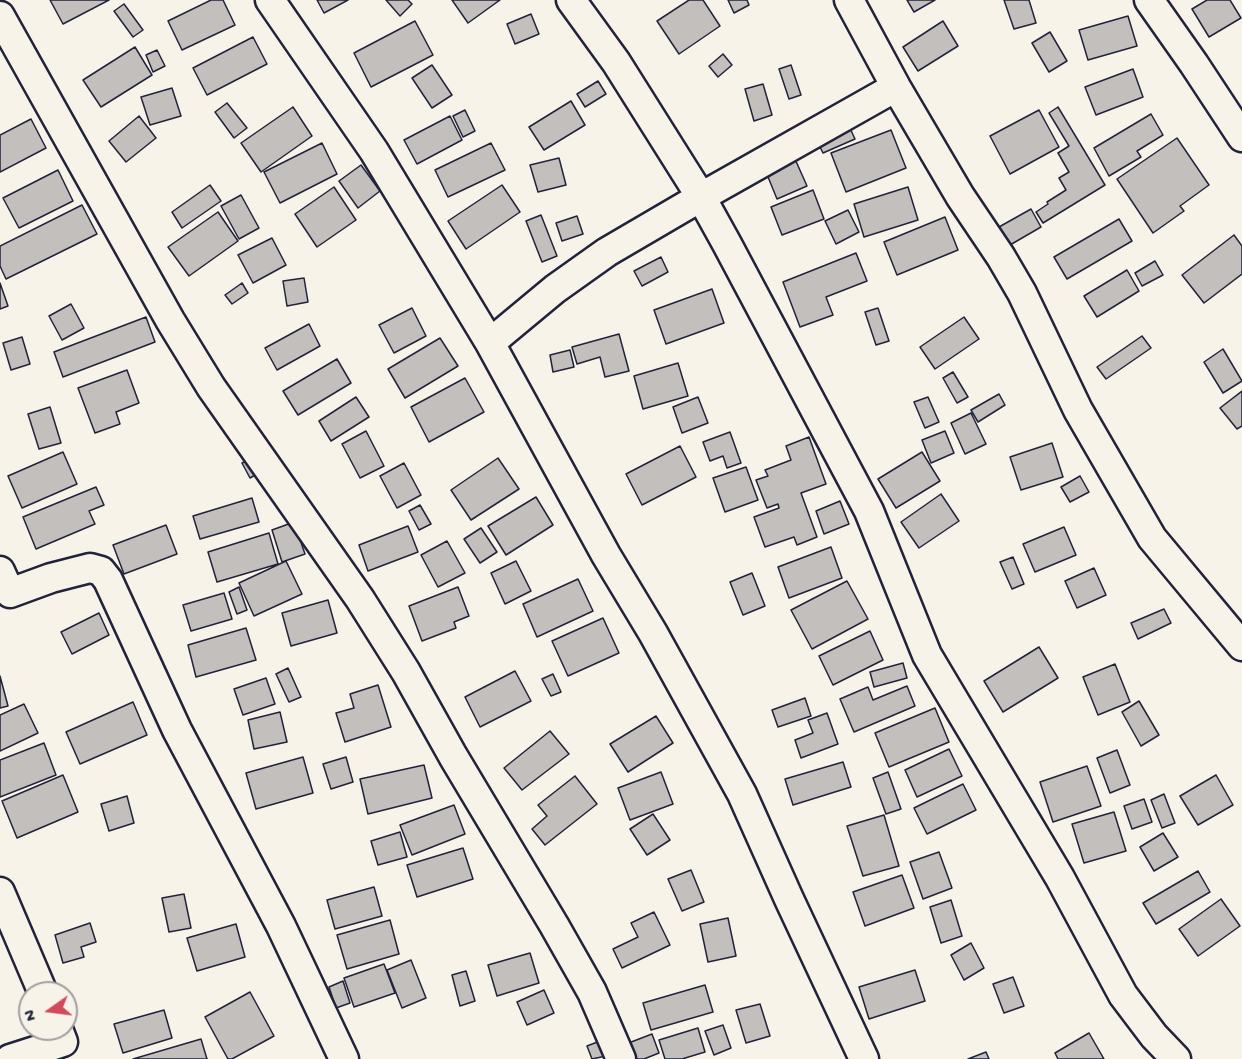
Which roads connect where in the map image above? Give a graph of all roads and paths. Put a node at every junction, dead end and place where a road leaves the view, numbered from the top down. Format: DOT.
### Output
graph roads {
  1 [pos="270,0"];
  2 [pos="571,0"];
  3 [pos="849,0"];
  4 [pos="1149,0"];
  5 [pos="0,16"];
  6 [pos="896,87"];
  7 [pos="1242,137"];
  8 [pos="701,197"];
  9 [pos="490,343"];
  10 [pos="3,587"];
  11 [pos="1242,646"];
  12 [pos="0,892"];
  13 [pos="38,981"];
  14 [pos="64,1043"];
  15 [pos="10,1059"];
  16 [pos="344,1059"];
  17 [pos="621,1059"];
  18 [pos="864,1059"];
  19 [pos="1176,1059"];
  1 -- 9 [label="street"];
  2 -- 8 [label="street"];
  3 -- 6 [label="street"];
  4 -- 7 [label="street"];
  5 -- 17 [label="street"];
  6 -- 8 [label="street"];
  6 -- 11 [label="street"];
  8 -- 9 [label="street"];
  8 -- 19 [label="street"];
  9 -- 18 [label="street"];
  10 -- 16 [label="street"];
  12 -- 13 [label="street"];
  14 -- 15 [label="street"];
}
